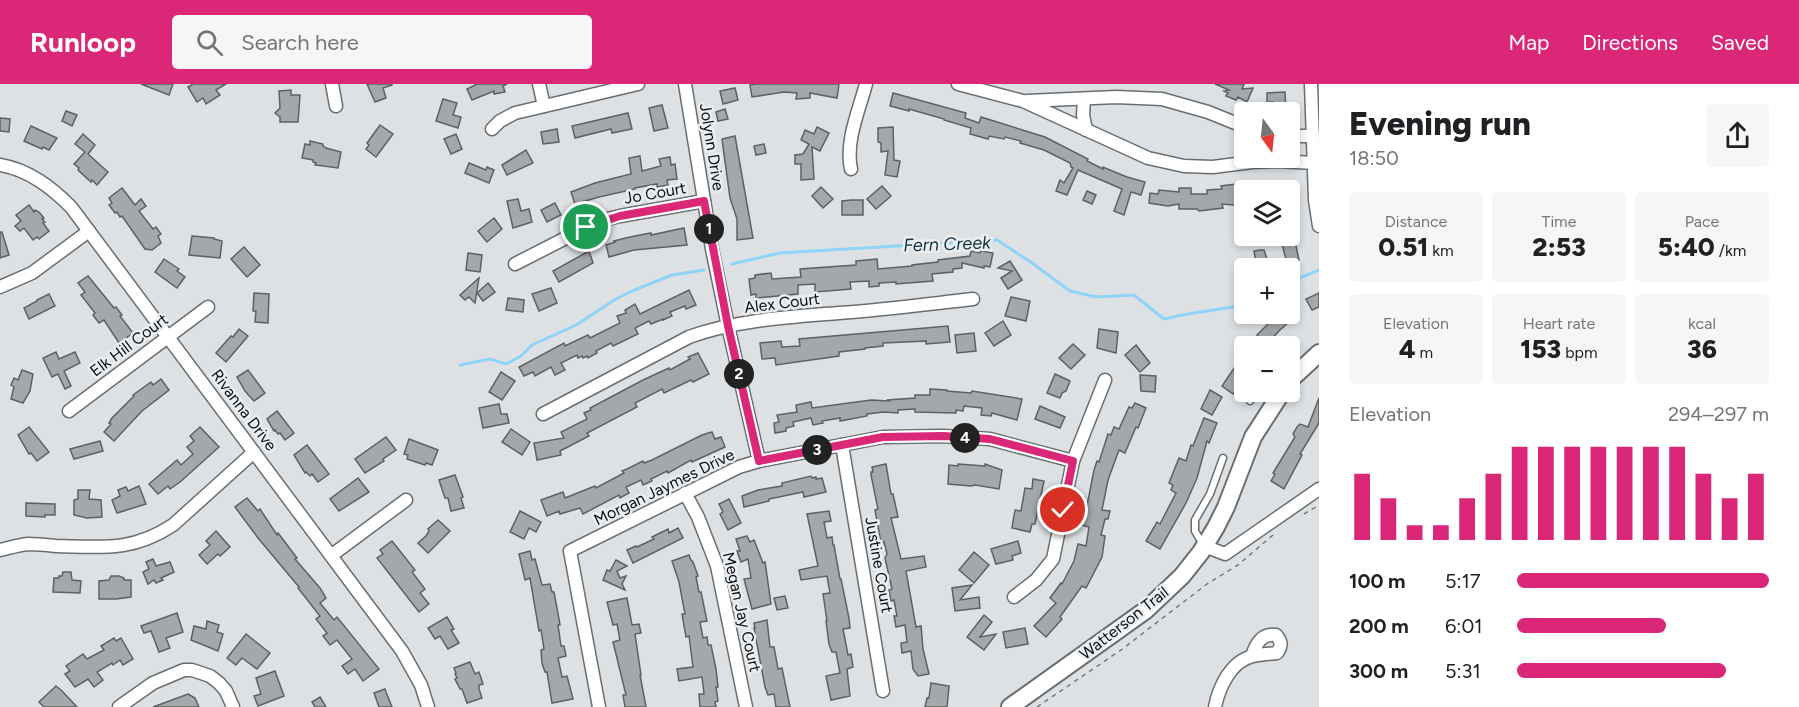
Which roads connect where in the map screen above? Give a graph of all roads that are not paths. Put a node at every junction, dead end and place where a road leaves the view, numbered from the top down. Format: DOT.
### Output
graph roads {
  1 [pos="332,84"];
  2 [pos="539,84"];
  3 [pos="638,84"];
  4 [pos="685,84"];
  5 [pos="866,84"];
  6 [pos="958,84"];
  7 [pos="1311,84"];
  8 [pos="1084,99"];
  9 [pos="1023,101"];
  10 [pos="336,106"];
  11 [pos="544,106"];
  12 [pos="1234,123"];
  13 [pos="492,129"];
  14 [pos="1086,130"];
  15 [pos="1300,136"];
  16 [pos="1313,136"];
  17 [pos="1300,161"];
  18 [pos="1314,163"];
  19 [pos="1234,164"];
  20 [pos="0,165"];
  21 [pos="850,169"];
  22 [pos="704,201"];
  23 [pos="1319,226"];
  24 [pos="89,231"];
  25 [pos="515,264"];
  26 [pos="0,287"];
  27 [pos="973,299"];
  28 [pos="208,307"];
  29 [pos="728,326"];
  30 [pos="168,336"];
  31 [pos="1319,353"];
  32 [pos="1300,369"];
  33 [pos="1105,380"];
  34 [pos="1276,402"];
  35 [pos="69,411"];
  36 [pos="543,414"];
  37 [pos="842,445"];
  38 [pos="254,452"];
  39 [pos="1223,458"];
  40 [pos="759,461"];
  41 [pos="1073,461"];
  42 [pos="1319,489"];
  43 [pos="685,493"];
  44 [pos="406,500"];
  45 [pos="1204,546"];
  46 [pos="0,550"];
  47 [pos="332,555"];
  48 [pos="1014,597"];
  49 [pos="1252,656"];
  50 [pos="883,691"];
  51 [pos="119,707"];
  52 [pos="233,707"];
  53 [pos="428,707"];
  54 [pos="599,707"];
  55 [pos="746,707"];
  56 [pos="1010,707"];
  57 [pos="1215,707"];
  1 -- 10 [label="street"];
  2 -- 11 [label="street"];
  3 -- 11 [label="street"];
  4 -- 22 [label="street, Jolynn Drive"];
  5 -- 21 [label="street"];
  6 -- 9 [label="street"];
  7 -- 16 [label="street"];
  8 -- 9 [label="street"];
  8 -- 12 [label="street"];
  8 -- 14 [label="street"];
  9 -- 14 [label="street"];
  11 -- 13 [label="street"];
  14 -- 19 [label="street"];
  15 -- 16 [label="street"];
  16 -- 18 [label="street"];
  17 -- 18 [label="street"];
  18 -- 23 [label="street"];
  20 -- 24 [label="street, Rivanna Drive"];
  22 -- 25 [label="street, Jo Court"];
  22 -- 29 [label="street, Jolynn Drive"];
  24 -- 26 [label="street"];
  24 -- 30 [label="street, Rivanna Drive"];
  27 -- 29 [label="street, Alex Court"];
  28 -- 30 [label="street, Elk Hill Court"];
  29 -- 36 [label="street, Alex Court"];
  29 -- 40 [label="street, Jolynn Drive"];
  30 -- 35 [label="street, Elk Hill Court"];
  30 -- 38 [label="street, Rivanna Drive"];
  31 -- 32 [label="main road"];
  33 -- 41 [label="street"];
  34 -- 45 [label="main road, Watterson Trail"];
  37 -- 40 [label="street, Morgan Jaymes Drive"];
  37 -- 41 [label="street, Morgan Jaymes Drive"];
  37 -- 50 [label="street, Justine Court"];
  38 -- 46 [label="street"];
  38 -- 47 [label="street, Rivanna Drive"];
  39 -- 45 [label="lane"];
  40 -- 43 [label="street, Morgan Jaymes Drive"];
  41 -- 48 [label="street"];
  42 -- 45 [label="street"];
  43 -- 54 [label="street, Morgan Jaymes Drive"];
  43 -- 55 [label="street, Megan Jay Court"];
  44 -- 47 [label="street"];
  45 -- 56 [label="main road, Watterson Trail"];
  47 -- 53 [label="street, Rivanna Drive"];
  49 -- 57 [label="street"];
  51 -- 52 [label="street"];
}
